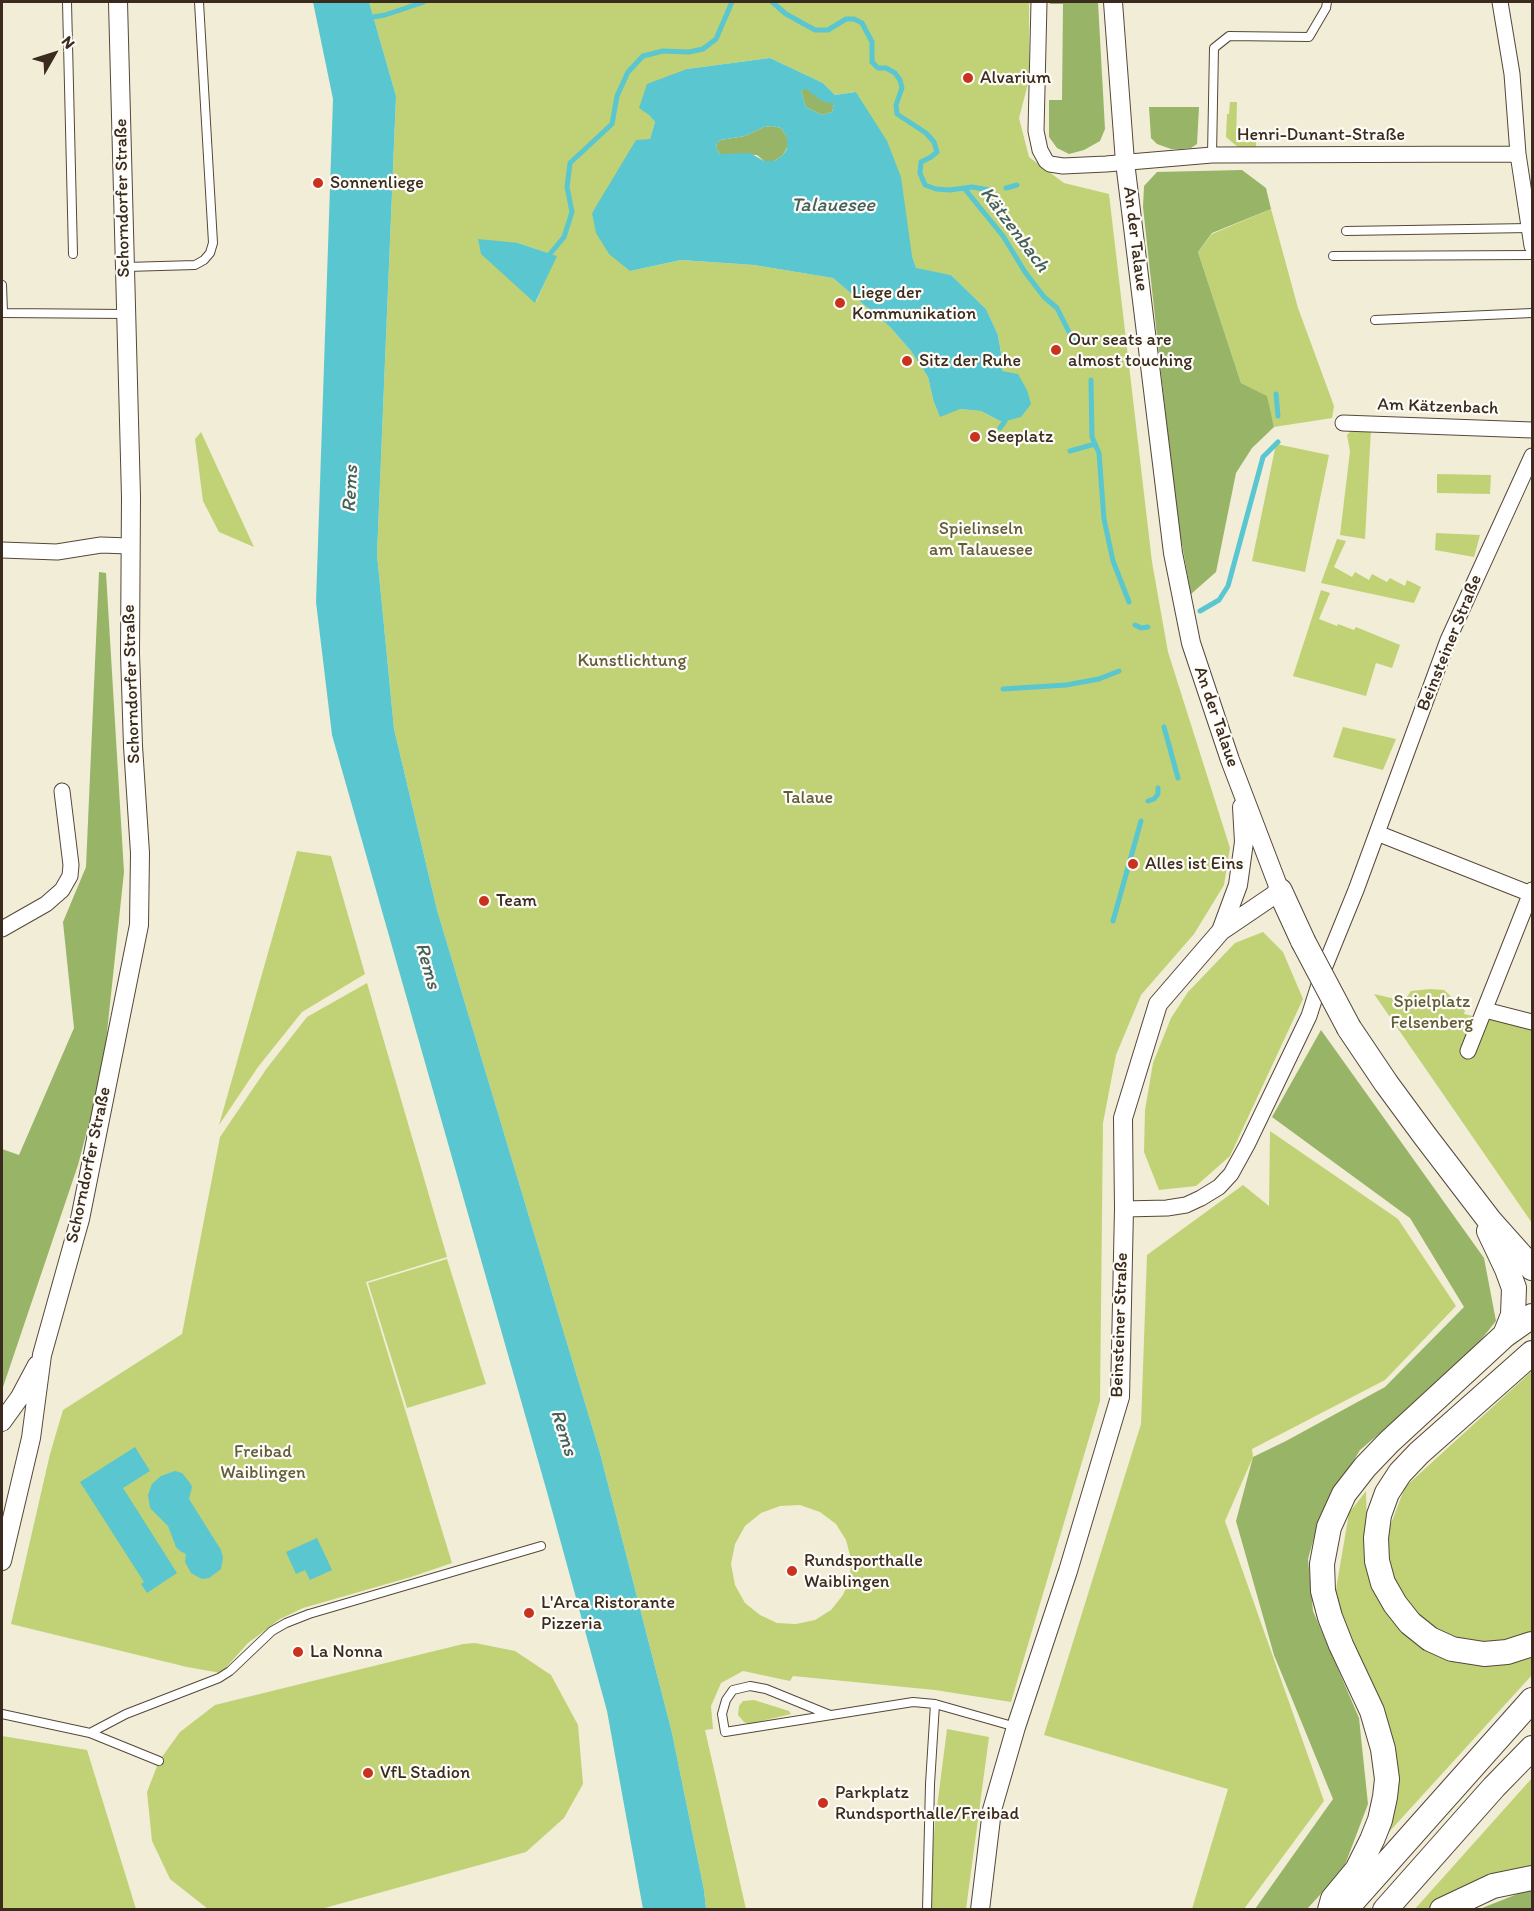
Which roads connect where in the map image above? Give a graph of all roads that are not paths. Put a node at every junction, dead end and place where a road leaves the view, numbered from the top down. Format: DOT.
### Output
graph roads {
  1 [pos="67,2"];
  2 [pos="118,2"];
  3 [pos="199,2"];
  4 [pos="1039,2"];
  5 [pos="1113,2"];
  6 [pos="1327,2"];
  7 [pos="1500,2"];
  8 [pos="1518,154"];
  9 [pos="1212,155"];
  10 [pos="1125,162"];
  11 [pos="1529,228"];
  12 [pos="1346,231"];
  13 [pos="1533,246"];
  14 [pos="73,254"];
  15 [pos="1533,255"];
  16 [pos="1333,256"];
  17 [pos="125,267"];
  18 [pos="2,285"];
  19 [pos="1533,313"];
  20 [pos="126,314"];
  21 [pos="1375,320"];
  22 [pos="1342,423"];
  23 [pos="1533,430"];
  24 [pos="1533,456"];
  25 [pos="129,546"];
  26 [pos="2,550"];
  27 [pos="1240,788"];
  28 [pos="62,791"];
  29 [pos="1377,833"];
  30 [pos="1280,891"];
  31 [pos="1532,892"];
  32 [pos="2,929"];
  33 [pos="1221,931"];
  34 [pos="1485,1010"];
  35 [pos="1533,1023"];
  36 [pos="1468,1050"];
  37 [pos="1471,1195"];
  38 [pos="1124,1209"];
  39 [pos="1533,1268"];
  40 [pos="1533,1316"];
  41 [pos="1505,1335"];
  42 [pos="1533,1353"];
  43 [pos="42,1355"];
  44 [pos="2,1422"];
  45 [pos="541,1546"];
  46 [pos="2,1561"];
  47 [pos="1533,1644"];
  48 [pos="1533,1700"];
  49 [pos="935,1704"];
  50 [pos="2,1714"];
  51 [pos="830,1714"];
  52 [pos="1016,1727"];
  53 [pos="90,1733"];
  54 [pos="1533,1748"];
  55 [pos="159,1761"];
  56 [pos="1533,1878"];
  57 [pos="1336,1906"];
  58 [pos="927,1910"];
  59 [pos="980,1910"];
  60 [pos="1385,1910"];
  61 [pos="1442,1910"];
  1 -- 14 [label="lane"];
  2 -- 17 [label="street, Schorndorfer Straße"];
  3 -- 17 [label="lane"];
  4 -- 10 [label="street, An der Talaue"];
  5 -- 10 [label="street, An der Talaue"];
  6 -- 9 [label="lane"];
  7 -- 8 [label="street"];
  8 -- 9 [label="street, Henri-Dunant-Straße"];
  8 -- 11 [label="street"];
  9 -- 10 [label="street, Henri-Dunant-Straße"];
  10 -- 27 [label="street, An der Talaue"];
  11 -- 12 [label="lane"];
  11 -- 13 [label="street"];
  15 -- 16 [label="lane"];
  17 -- 20 [label="street, Schorndorfer Straße"];
  18 -- 20 [label="lane"];
  19 -- 21 [label="lane"];
  20 -- 25 [label="street, Schorndorfer Straße"];
  22 -- 23 [label="street, Am Kätzenbach"];
  24 -- 29 [label="street, Beinsteiner Straße"];
  25 -- 26 [label="street"];
  25 -- 43 [label="street, Schorndorfer Straße"];
  27 -- 30 [label="street, An der Talaue"];
  27 -- 33 [label="street"];
  28 -- 32 [label="street"];
  29 -- 31 [label="street"];
  29 -- 38 [label="street, Beinsteiner Straße"];
  30 -- 33 [label="street"];
  30 -- 37 [label="highway, bridge"];
  31 -- 34 [label="street"];
  33 -- 38 [label="street"];
  34 -- 35 [label="street"];
  34 -- 36 [label="street"];
  37 -- 39 [label="highway"];
  37 -- 41 [label="highway"];
  38 -- 52 [label="street, Beinsteiner Straße"];
  40 -- 41 [label="highway"];
  41 -- 57 [label="highway"];
  42 -- 47 [label="highway"];
  43 -- 44 [label="street, Schorndorfer Straße"];
  43 -- 46 [label="street, Schorndorfer Straße"];
  45 -- 53 [label="lane"];
  48 -- 57 [label="highway"];
  49 -- 51 [label="lane"];
  49 -- 52 [label="lane"];
  49 -- 58 [label="lane"];
  50 -- 53 [label="lane"];
  51 -- 51 [label="lane"];
  52 -- 59 [label="street, Beinsteiner Straße"];
  53 -- 55 [label="lane"];
  54 -- 60 [label="highway"];
  56 -- 61 [label="highway"];
}
